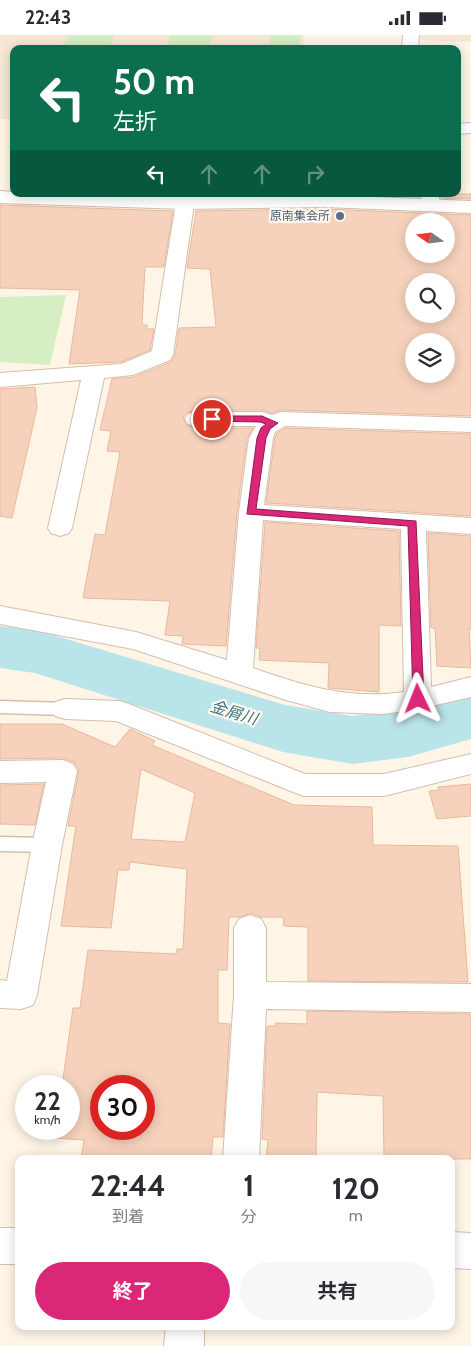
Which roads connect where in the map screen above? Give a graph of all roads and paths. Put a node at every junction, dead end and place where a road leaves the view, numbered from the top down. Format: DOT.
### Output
graph roads {
  1 [pos="0,197"];
  2 [pos="431,200"];
  3 [pos="185,203"];
  4 [pos="471,207"];
  5 [pos="94,373"];
  6 [pos="0,380"];
  7 [pos="196,419"];
  8 [pos="273,423"];
  9 [pos="471,425"];
  10 [pos="251,511"];
  11 [pos="413,524"];
  12 [pos="471,526"];
  13 [pos="60,528"];
  14 [pos="0,615"];
  15 [pos="239,673"];
  16 [pos="471,687"];
  17 [pos="418,699"];
  18 [pos="0,707"];
  19 [pos="65,709"];
  20 [pos="471,764"];
  21 [pos="0,771"];
  22 [pos="0,844"];
  23 [pos="48,845"];
  24 [pos="250,928"];
  25 [pos="0,994"];
  26 [pos="250,995"];
  27 [pos="471,998"];
  28 [pos="241,1155"];
  29 [pos="0,1245"];
  30 [pos="15,1245"];
  31 [pos="455,1251"];
  32 [pos="471,1251"];
  33 [pos="185,1330"];
  34 [pos="184,1346"];
  1 -- 3 [label="street"];
  2 -- 3 [label="street"];
  2 -- 4 [label="street"];
  3 -- 5 [label="street"];
  5 -- 6 [label="street"];
  5 -- 13 [label="street"];
  7 -- 8 [label="street"];
  8 -- 9 [label="street"];
  8 -- 10 [label="street"];
  10 -- 11 [label="street"];
  10 -- 15 [label="street"];
  11 -- 12 [label="street"];
  11 -- 17 [label="street"];
  14 -- 15 [label="street"];
  15 -- 17 [label="street"];
  16 -- 17 [label="street"];
  18 -- 19 [label="lane"];
  19 -- 20 [label="street"];
  21 -- 23 [label="street"];
  22 -- 23 [label="lane"];
  23 -- 25 [label="street"];
  24 -- 26 [label="street"];
  26 -- 27 [label="street"];
  26 -- 28 [label="street"];
  29 -- 30 [label="street"];
  31 -- 32 [label="street"];
  33 -- 34 [label="street"];
}
